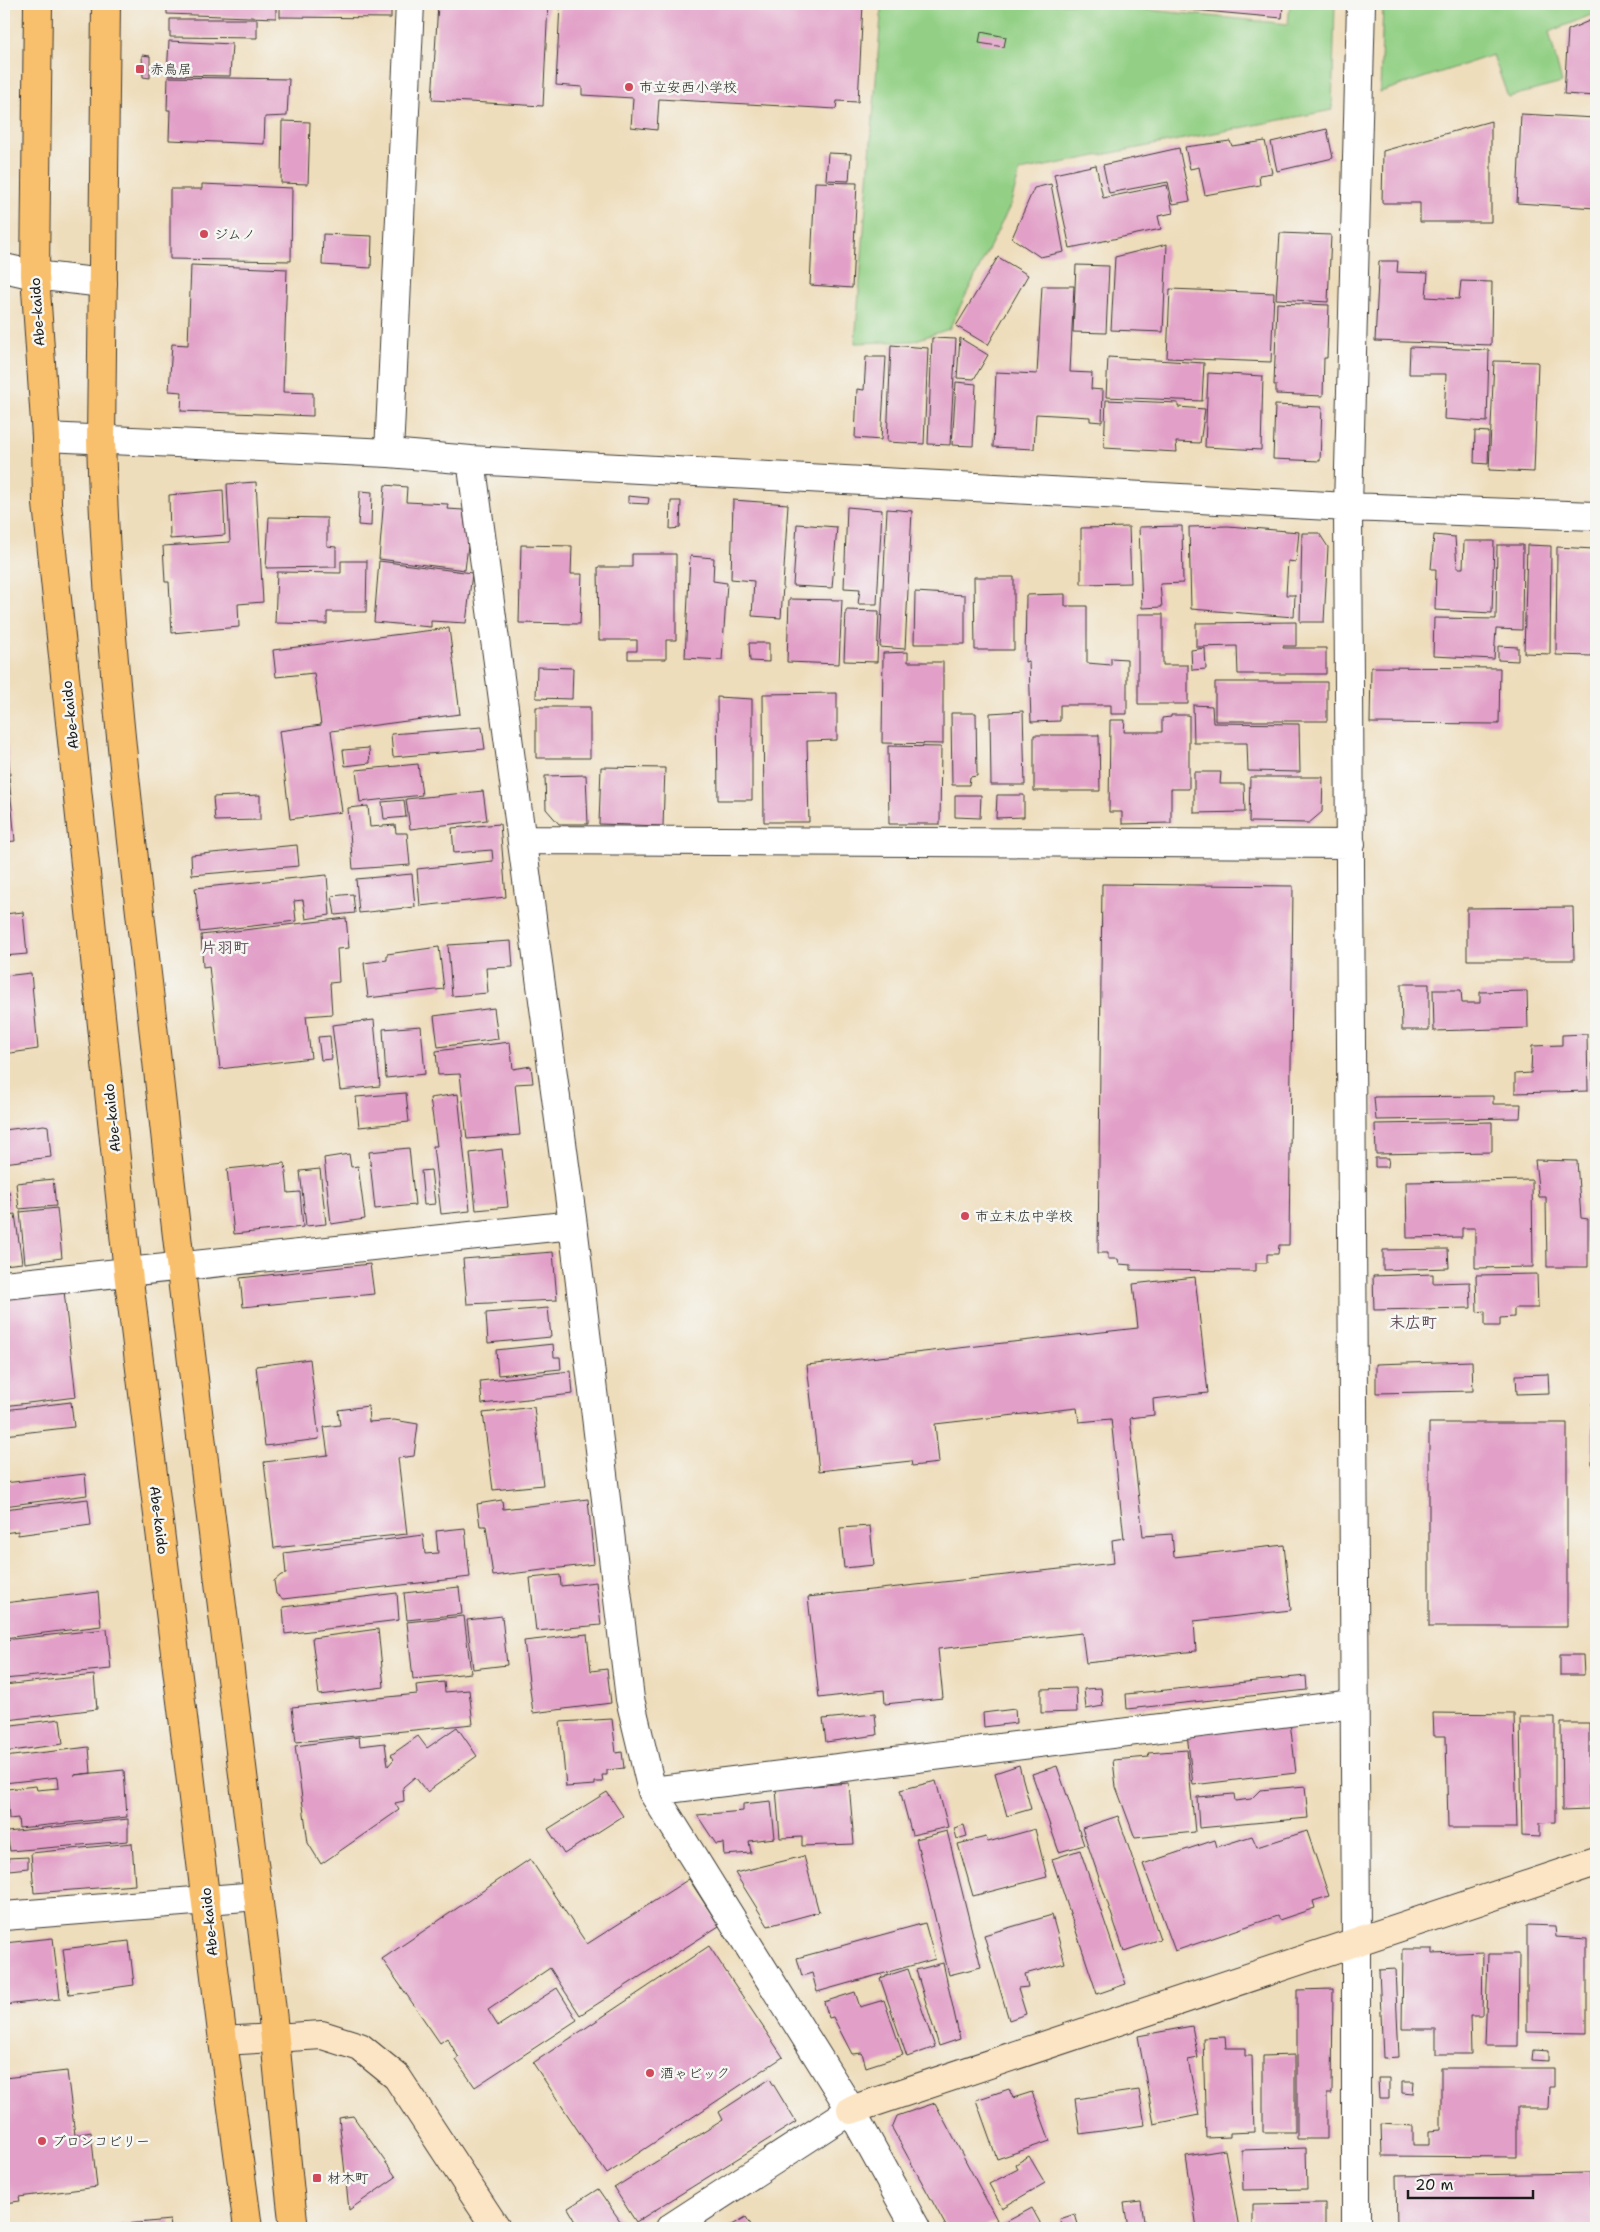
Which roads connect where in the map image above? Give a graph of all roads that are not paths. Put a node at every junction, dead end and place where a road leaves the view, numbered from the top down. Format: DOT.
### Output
graph roads {
  1 [pos="38,4"];
  2 [pos="106,4"];
  3 [pos="410,4"];
  4 [pos="1361,4"];
  5 [pos="4,268"];
  6 [pos="34,275"];
  7 [pos="103,282"];
  8 [pos="46,437"];
  9 [pos="101,440"];
  10 [pos="389,453"];
  11 [pos="471,460"];
  12 [pos="1348,506"];
  13 [pos="1596,516"];
  14 [pos="522,840"];
  15 [pos="1350,844"];
  16 [pos="573,1225"];
  17 [pos="180,1268"];
  18 [pos="128,1272"];
  19 [pos="4,1285"];
  20 [pos="1353,1704"];
  21 [pos="652,1790"];
  22 [pos="1596,1862"];
  23 [pos="258,1896"];
  24 [pos="207,1900"];
  25 [pos="4,1916"];
  26 [pos="1356,1940"];
  27 [pos="275,2036"];
  28 [pos="223,2041"];
  29 [pos="852,2110"];
  30 [pos="248,2228"];
  31 [pos="294,2228"];
  32 [pos="496,2228"];
  33 [pos="670,2228"];
  34 [pos="916,2228"];
  35 [pos="1356,2228"];
  1 -- 6 [label="main road, Abe-kaido"];
  2 -- 7 [label="main road"];
  3 -- 10 [label="street"];
  4 -- 12 [label="street"];
  5 -- 6 [label="street"];
  6 -- 7 [label="street"];
  6 -- 8 [label="main road, Abe-kaido"];
  7 -- 9 [label="main road"];
  8 -- 9 [label="street"];
  8 -- 18 [label="main road, Abe-kaido"];
  9 -- 10 [label="street"];
  9 -- 17 [label="main road"];
  10 -- 11 [label="street"];
  11 -- 12 [label="street"];
  11 -- 14 [label="street"];
  12 -- 13 [label="street"];
  12 -- 15 [label="street"];
  14 -- 15 [label="street"];
  14 -- 16 [label="street"];
  15 -- 20 [label="street"];
  16 -- 17 [label="street"];
  16 -- 21 [label="street"];
  17 -- 18 [label="street"];
  17 -- 23 [label="main road"];
  18 -- 19 [label="street"];
  18 -- 24 [label="main road, Abe-kaido"];
  20 -- 21 [label="street"];
  20 -- 26 [label="street"];
  21 -- 29 [label="street"];
  22 -- 26 [label="street"];
  23 -- 24 [label="street"];
  23 -- 27 [label="main road"];
  24 -- 25 [label="street"];
  24 -- 28 [label="main road, Abe-kaido"];
  26 -- 29 [label="street"];
  26 -- 35 [label="street"];
  27 -- 28 [label="street"];
  27 -- 31 [label="main road"];
  27 -- 32 [label="street"];
  28 -- 30 [label="main road, Abe-kaido"];
  29 -- 33 [label="street"];
  29 -- 34 [label="street"];
}
